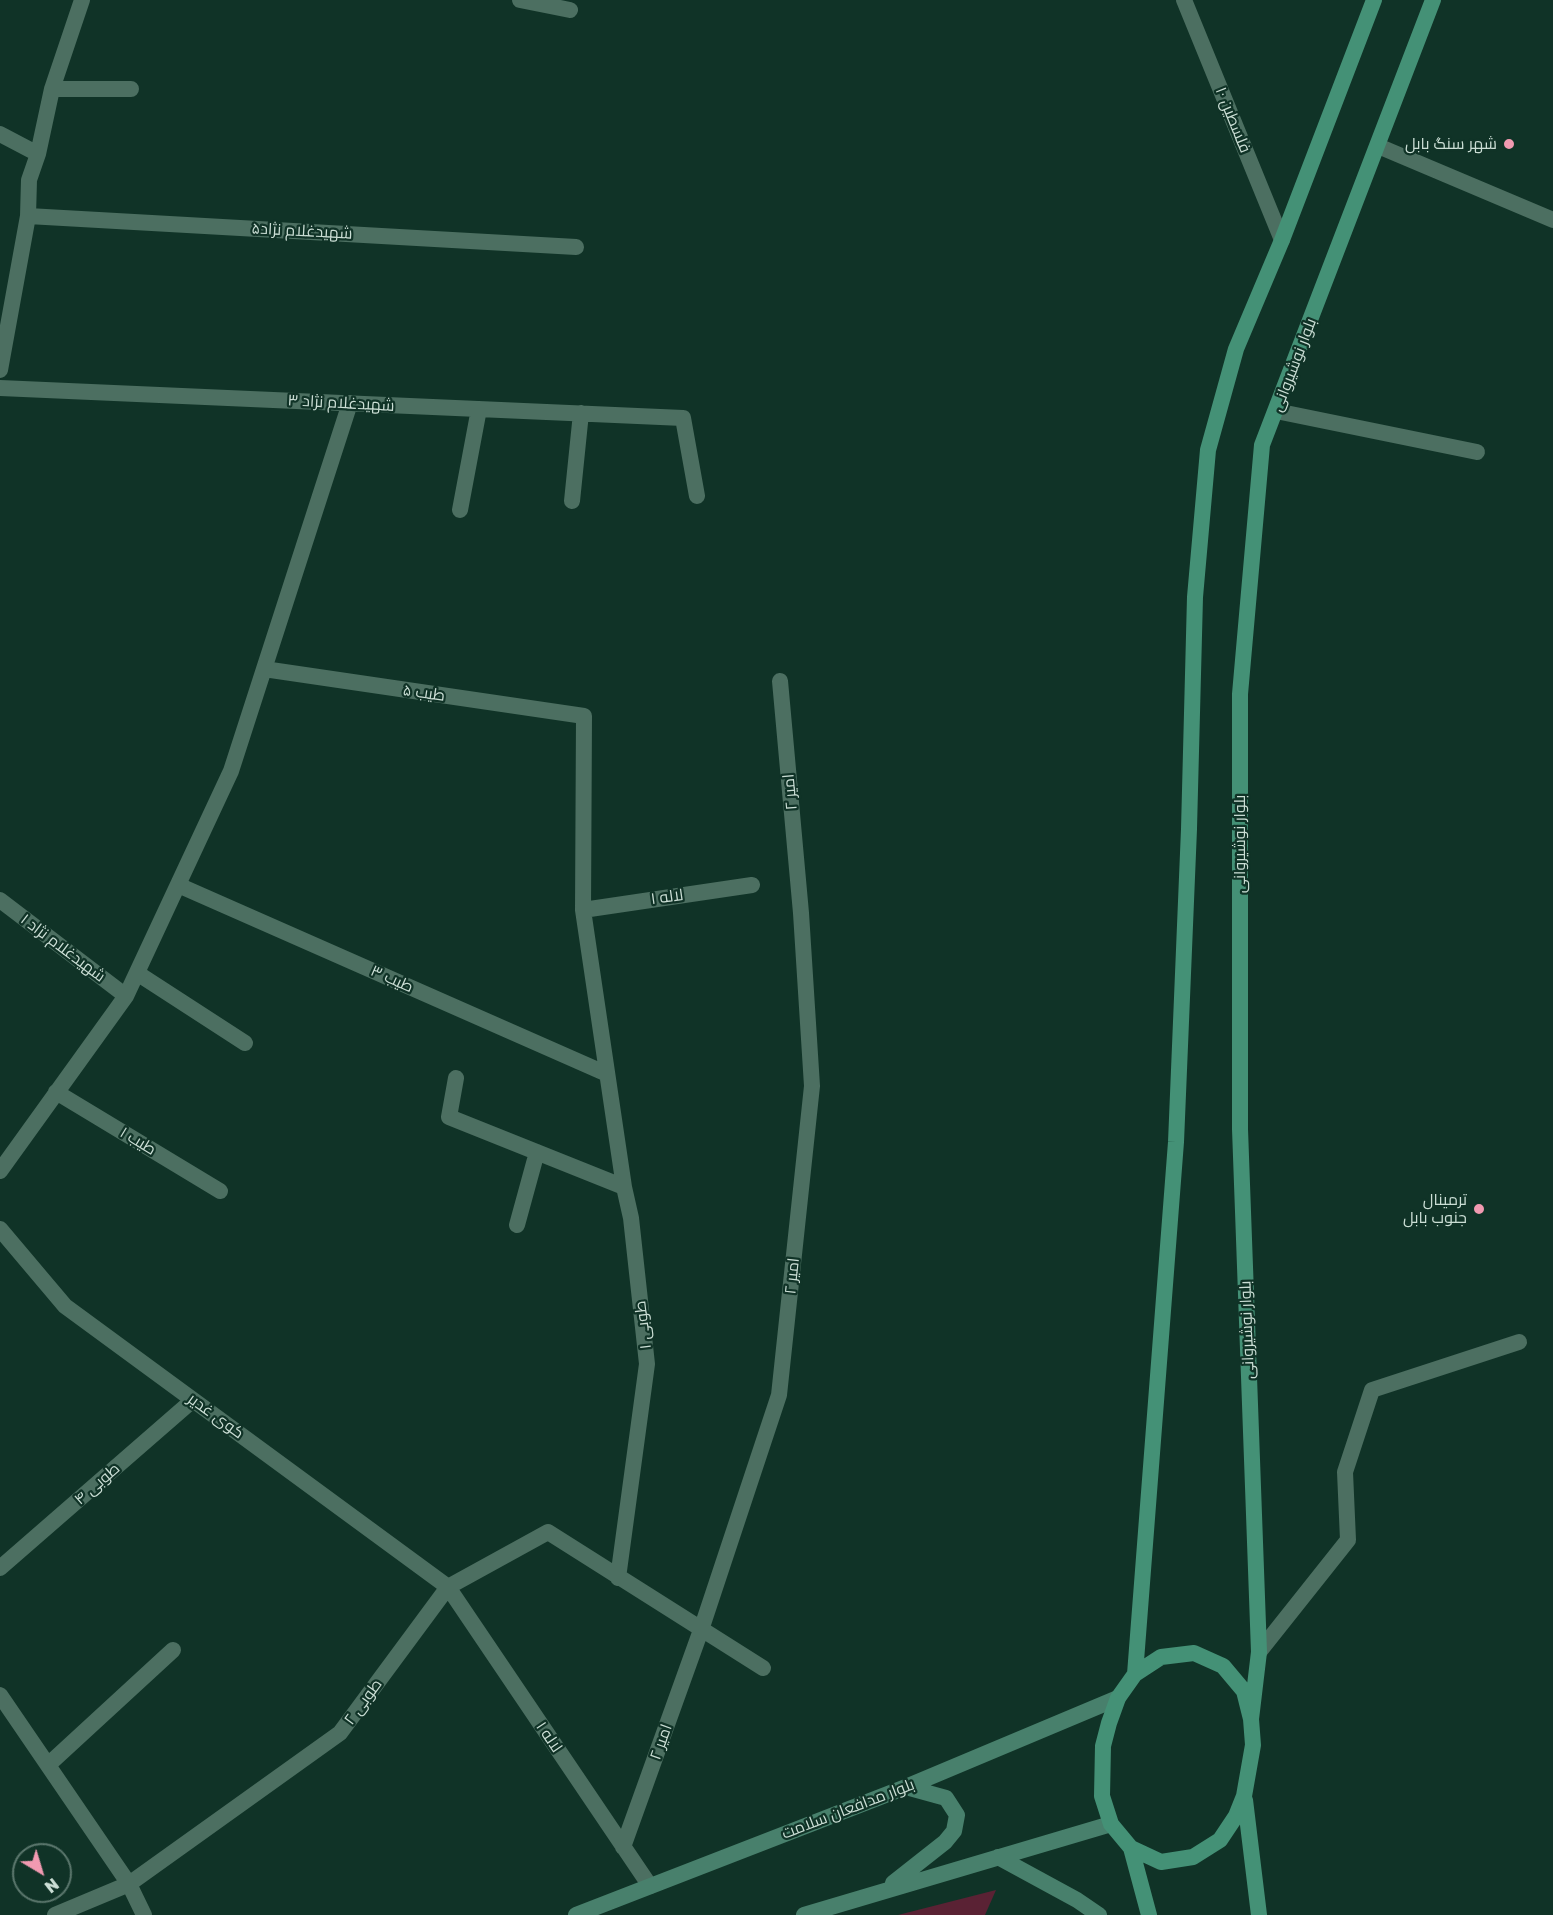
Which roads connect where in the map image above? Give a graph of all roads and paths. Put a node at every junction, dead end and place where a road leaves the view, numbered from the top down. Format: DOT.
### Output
graph roads {
  1 [pos="82,0"];
  2 [pos="520,0"];
  3 [pos="1184,0"];
  4 [pos="1374,0"];
  5 [pos="1433,0"];
  6 [pos="570,10"];
  7 [pos="52,89"];
  8 [pos="131,89"];
  9 [pos="0,134"];
  10 [pos="1378,146"];
  11 [pos="38,154"];
  12 [pos="28,216"];
  13 [pos="1553,220"];
  14 [pos="1282,240"];
  15 [pos="576,247"];
  16 [pos="0,370"];
  17 [pos="0,388"];
  18 [pos="350,403"];
  19 [pos="479,409"];
  20 [pos="1276,411"];
  21 [pos="581,413"];
  22 [pos="1478,452"];
  23 [pos="697,496"];
  24 [pos="572,501"];
  25 [pos="460,510"];
  26 [pos="264,669"];
  27 [pos="780,681"];
  28 [pos="584,716"];
  29 [pos="178,885"];
  30 [pos="752,885"];
  31 [pos="0,900"];
  32 [pos="583,910"];
  33 [pos="137,973"];
  34 [pos="126,996"];
  35 [pos="245,1043"];
  36 [pos="607,1074"];
  37 [pos="456,1078"];
  38 [pos="56,1092"];
  39 [pos="537,1152"];
  40 [pos="0,1171"];
  41 [pos="624,1187"];
  42 [pos="220,1191"];
  43 [pos="517,1225"];
  44 [pos="0,1229"];
  45 [pos="1519,1342"];
  46 [pos="193,1400"];
  47 [pos="0,1568"];
  48 [pos="618,1578"];
  49 [pos="448,1587"];
  50 [pos="701,1630"];
  51 [pos="173,1650"];
  52 [pos="1259,1652"];
  53 [pos="763,1668"];
  54 [pos="1135,1674"];
  55 [pos="0,1695"];
  56 [pos="1118,1698"];
  57 [pos="1251,1719"];
  58 [pos="48,1765"];
  59 [pos="906,1787"];
  60 [pos="1244,1797"];
  61 [pos="1111,1824"];
  62 [pos="623,1847"];
  63 [pos="1131,1848"];
  64 [pos="998,1857"];
  65 [pos="129,1884"];
  66 [pos="650,1887"];
  67 [pos="883,1891"];
  68 [pos="55,1915"];
  69 [pos="144,1915"];
  70 [pos="576,1915"];
  71 [pos="804,1915"];
  72 [pos="1099,1915"];
  73 [pos="1149,1915"];
  74 [pos="1259,1915"];
  1 -- 7 [label="street"];
  2 -- 6 [label="street"];
  3 -- 14 [label="street, فلسطین ۱۰"];
  4 -- 14 [label="main road"];
  5 -- 10 [label="main road, بلوار نوشیروانی"];
  7 -- 8 [label="street"];
  7 -- 11 [label="street"];
  9 -- 11 [label="street"];
  10 -- 13 [label="street"];
  10 -- 20 [label="main road, بلوار نوشیروانی"];
  11 -- 12 [label="street"];
  12 -- 15 [label="street, شهیدغلام نژاد۵"];
  12 -- 16 [label="street"];
  14 -- 54 [label="main road"];
  17 -- 18 [label="street, شهیدغلام نژاد ۳"];
  18 -- 19 [label="street, شهیدغلام نژاد ۳"];
  18 -- 26 [label="street"];
  19 -- 21 [label="street, شهیدغلام نژاد ۳"];
  19 -- 25 [label="street"];
  20 -- 22 [label="street"];
  20 -- 52 [label="main road, بلوار نوشیروانی"];
  21 -- 23 [label="street, شهیدغلام نژاد ۳"];
  21 -- 24 [label="street"];
  26 -- 28 [label="street, طیب ۵"];
  26 -- 29 [label="street"];
  27 -- 50 [label="street, امیر ۲"];
  28 -- 32 [label="street, طوبی ۱"];
  29 -- 33 [label="street"];
  29 -- 36 [label="street, طیب ۳"];
  30 -- 32 [label="street, لاله ۱"];
  31 -- 34 [label="street, شهیدغلام نژاد ۱"];
  32 -- 36 [label="street, طوبی ۱"];
  33 -- 34 [label="street"];
  33 -- 35 [label="street"];
  34 -- 38 [label="street"];
  36 -- 41 [label="street, طوبی ۱"];
  37 -- 39 [label="street"];
  38 -- 40 [label="street"];
  38 -- 42 [label="street, طیب ۱"];
  39 -- 41 [label="street"];
  39 -- 43 [label="street"];
  41 -- 48 [label="street, طوبی ۱"];
  44 -- 46 [label="street, کوی غدیر"];
  45 -- 52 [label="street"];
  46 -- 47 [label="street, طوبی ۴"];
  46 -- 49 [label="street, کوی غدیر"];
  48 -- 49 [label="street, طوبی ۲"];
  48 -- 50 [label="street"];
  49 -- 62 [label="street, لاله ۱"];
  49 -- 65 [label="street, طوبی ۲"];
  50 -- 53 [label="street"];
  50 -- 62 [label="street, امیر ۲"];
  51 -- 58 [label="street"];
  52 -- 57 [label="main road, بلوار نوشیروانی"];
  54 -- 56 [label="main road"];
  54 -- 57 [label="main road"];
  55 -- 58 [label="street"];
  56 -- 59 [label="main road, بلوار مدافعان سلامت"];
  56 -- 61 [label="main road"];
  57 -- 60 [label="main road"];
  58 -- 65 [label="street"];
  59 -- 66 [label="main road, بلوار مدافعان سلامت"];
  59 -- 67 [label="main road"];
  60 -- 63 [label="main road"];
  60 -- 74 [label="main road"];
  61 -- 63 [label="main road"];
  61 -- 64 [label="main road"];
  62 -- 66 [label="street, لاله ۱"];
  63 -- 73 [label="main road"];
  64 -- 67 [label="main road"];
  64 -- 72 [label="main road"];
  65 -- 68 [label="street, طوبی ۲"];
  65 -- 69 [label="street"];
  66 -- 70 [label="main road, بلوار مدافعان سلامت"];
  67 -- 71 [label="main road"];
}
